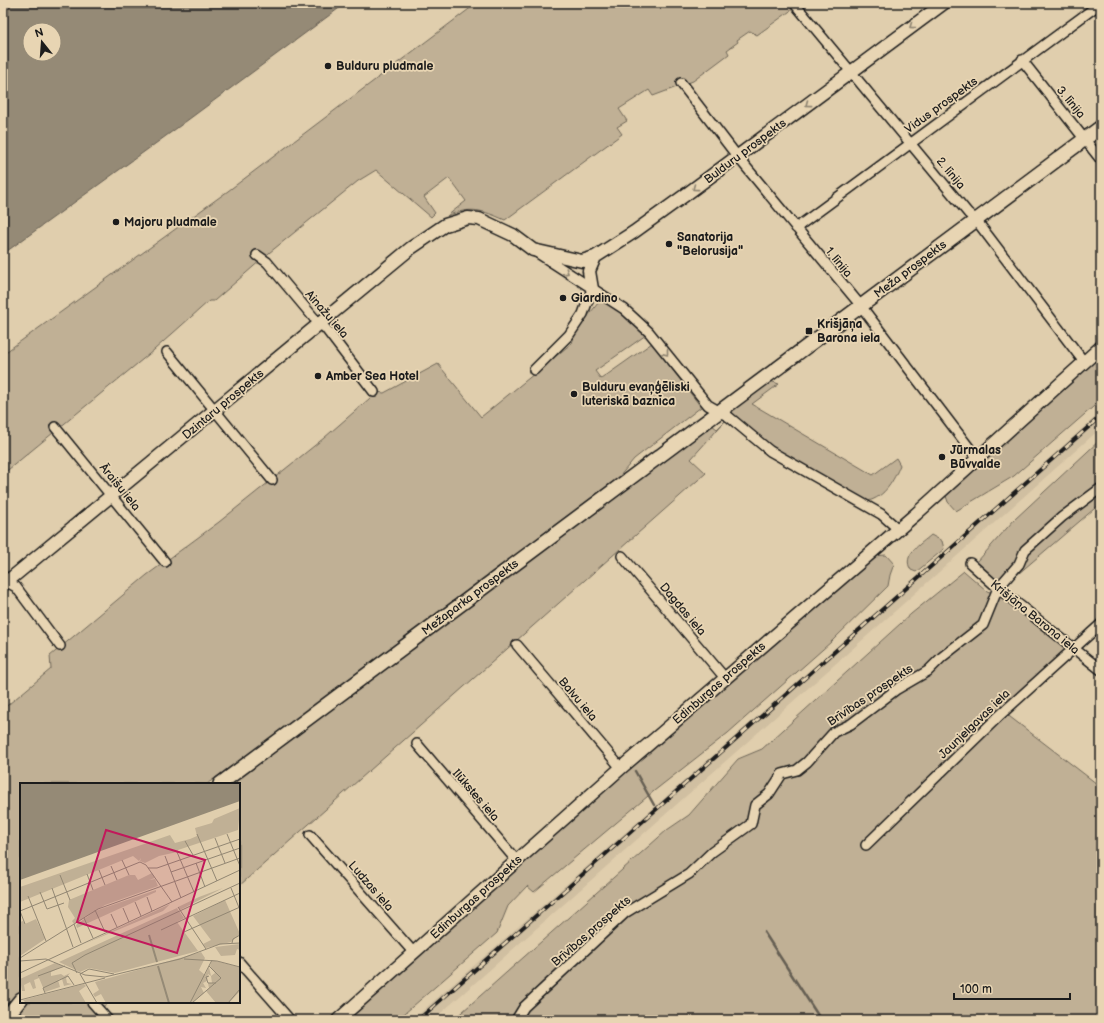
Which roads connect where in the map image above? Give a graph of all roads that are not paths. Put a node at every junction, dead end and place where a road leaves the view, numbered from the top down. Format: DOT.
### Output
graph roads {
  1 [pos="794,3"];
  2 [pos="944,3"];
  3 [pos="1101,3"];
  4 [pos="1022,60"];
  5 [pos="851,72"];
  6 [pos="681,83"];
  7 [pos="1101,127"];
  8 [pos="1085,139"];
  9 [pos="910,143"];
  10 [pos="737,156"];
  11 [pos="1101,160"];
  12 [pos="976,220"];
  13 [pos="796,228"];
  14 [pos="533,250"];
  15 [pos="257,255"];
  16 [pos="595,257"];
  17 [pos="592,289"];
  18 [pos="861,306"];
  19 [pos="320,324"];
  20 [pos="1101,347"];
  21 [pos="168,352"];
  22 [pos="1084,362"];
  23 [pos="534,370"];
  24 [pos="374,392"];
  25 [pos="215,410"];
  26 [pos="719,412"];
  27 [pos="55,427"];
  28 [pos="977,458"];
  29 [pos="272,480"];
  30 [pos="1101,488"];
  31 [pos="112,496"];
  32 [pos="898,529"];
  33 [pos="622,556"];
  34 [pos="165,562"];
  35 [pos="970,563"];
  36 [pos="4,581"];
  37 [pos="998,588"];
  38 [pos="1101,624"];
  39 [pos="517,645"];
  40 [pos="60,646"];
  41 [pos="1073,648"];
  42 [pos="1101,670"];
  43 [pos="725,678"];
  44 [pos="417,744"];
  45 [pos="621,768"];
  46 [pos="221,783"];
  47 [pos="310,835"];
  48 [pos="866,845"];
  49 [pos="517,861"];
  50 [pos="414,953"];
  51 [pos="240,963"];
  52 [pos="20,999"];
  53 [pos="93,1003"];
  54 [pos="4,1020"];
  55 [pos="108,1020"];
  56 [pos="290,1020"];
  57 [pos="338,1020"];
  58 [pos="516,1020"];
  1 -- 5 [label="street, 2. līnija"];
  2 -- 5 [label="street, Bulduru prospekts, one-way"];
  3 -- 4 [label="street, Vidus prospekts"];
  4 -- 8 [label="street, 3. līnija"];
  4 -- 9 [label="street, Vidus prospekts"];
  5 -- 9 [label="street, 2. līnija"];
  5 -- 10 [label="street, Bulduru prospekts, one-way"];
  6 -- 10 [label="street, 1. līnija"];
  7 -- 8 [label="main road, Meža prospekts"];
  8 -- 11 [label="street, 3. līnija"];
  8 -- 12 [label="main road, Meža prospekts"];
  9 -- 12 [label="street, 2. līnija"];
  9 -- 13 [label="street, Vidus prospekts"];
  10 -- 13 [label="street, 1. līnija"];
  10 -- 16 [label="street, Bulduru prospekts, one-way"];
  12 -- 18 [label="main road, Meža prospekts"];
  12 -- 22 [label="street, 2. līnija"];
  13 -- 18 [label="street, 1. līnija"];
  14 -- 16 [label="street, Bulduru prospekts"];
  14 -- 17 [label="street, one-way"];
  14 -- 19 [label="street, Dzintaru prospekts"];
  15 -- 19 [label="street, Ainažu iela"];
  16 -- 17 [label="street"];
  17 -- 23 [label="street"];
  17 -- 26 [label="street, one-way"];
  18 -- 26 [label="main road, Meža prospekts"];
  18 -- 28 [label="street, 1. līnija"];
  19 -- 24 [label="street, Ainažu iela"];
  19 -- 25 [label="street, Dzintaru prospekts"];
  20 -- 22 [label="street, Edinburgas prospekts"];
  21 -- 25 [label="street"];
  22 -- 28 [label="street, Edinburgas prospekts"];
  25 -- 29 [label="street"];
  25 -- 31 [label="street, Dzintaru prospekts"];
  26 -- 32 [label="street"];
  26 -- 46 [label="main road, Mežaparka prospekts"];
  27 -- 31 [label="street, Āraišu iela"];
  28 -- 32 [label="street, Edinburgas prospekts"];
  30 -- 37 [label="street, Brīvības prospekts"];
  31 -- 34 [label="street, Āraišu iela"];
  31 -- 36 [label="street, Dzintaru prospekts"];
  32 -- 43 [label="street, Edinburgas prospekts"];
  33 -- 43 [label="street, Dagdas iela"];
  35 -- 37 [label="street, Krišjāņa Barona iela"];
  36 -- 40 [label="street"];
  37 -- 41 [label="street, Krišjāņa Barona iela"];
  37 -- 58 [label="street, Brīvības prospekts"];
  38 -- 41 [label="street, Jaunjelgavas iela"];
  39 -- 45 [label="street, Balvu iela"];
  41 -- 42 [label="street, Krišjāņa Barona iela"];
  41 -- 48 [label="street, Jaunjelgavas iela"];
  43 -- 45 [label="street, Edinburgas prospekts"];
  44 -- 49 [label="street, Ilūkstes iela"];
  45 -- 49 [label="street, Edinburgas prospekts"];
  47 -- 50 [label="street, Ludzas iela"];
  49 -- 50 [label="street, Edinburgas prospekts"];
  50 -- 57 [label="street, Edinburgas prospekts"];
  51 -- 56 [label="street"];
  52 -- 54 [label="main road"];
  53 -- 55 [label="street"];
}
